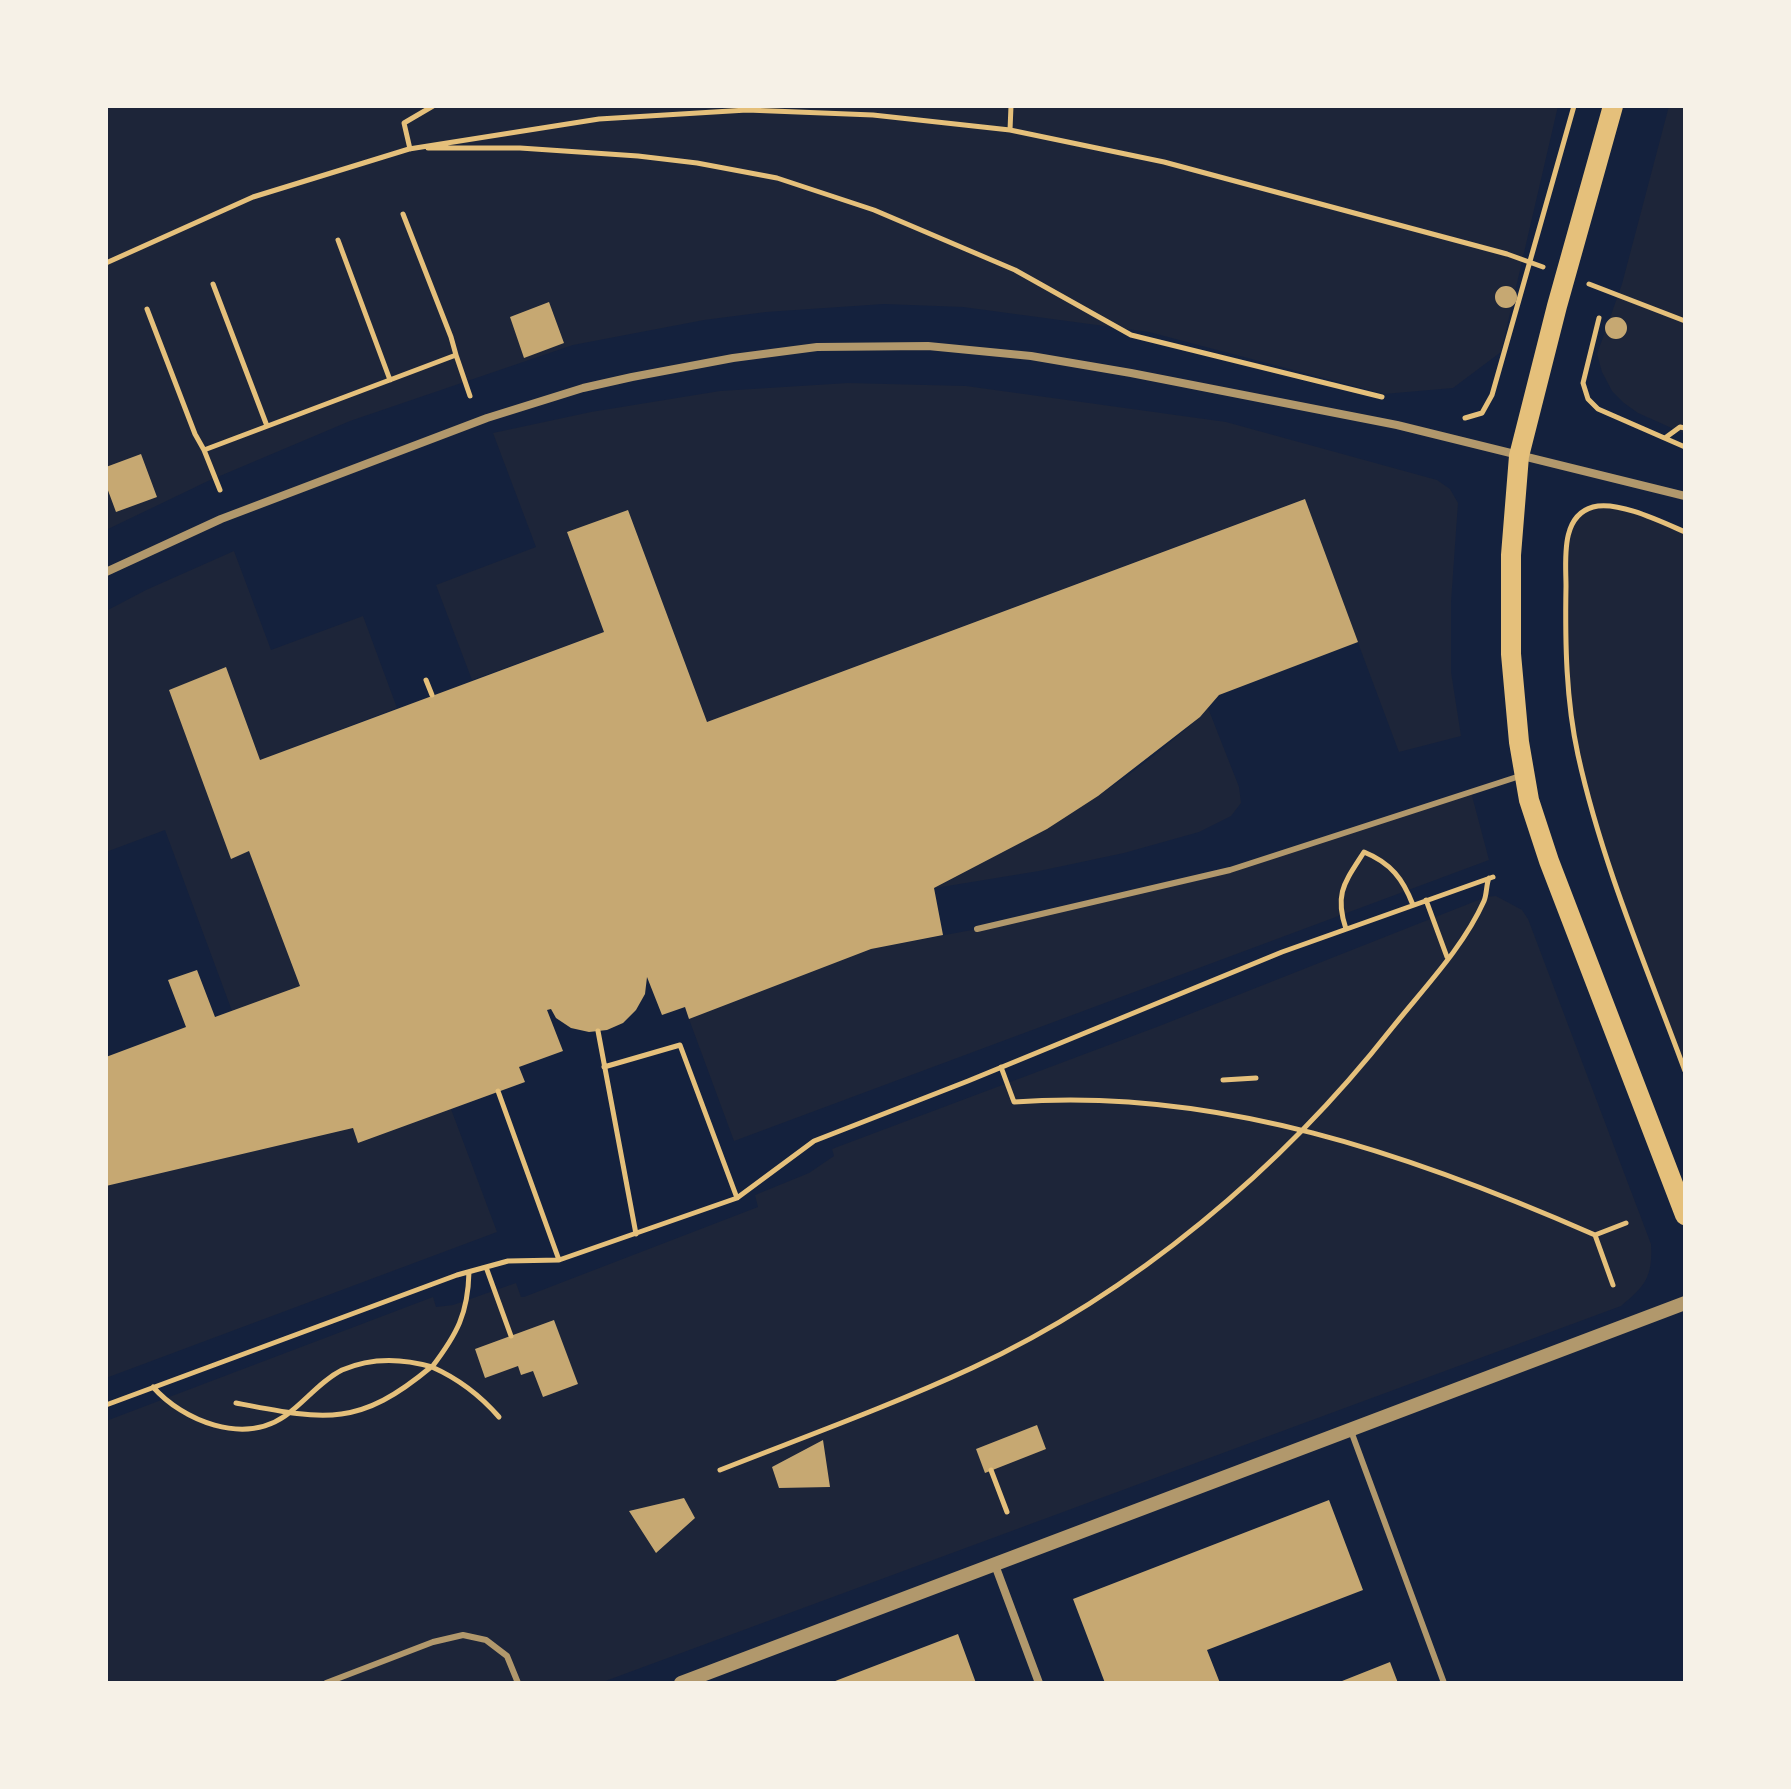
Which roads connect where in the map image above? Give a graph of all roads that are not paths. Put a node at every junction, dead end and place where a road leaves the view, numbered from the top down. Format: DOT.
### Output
graph roads {
  1 [pos="1613,106"];
  2 [pos="1519,456"];
  3 [pos="1685,496"];
  4 [pos="106,572"];
  5 [pos="1525,775"];
  6 [pos="977,929"];
  7 [pos="1685,1215"];
  8 [pos="1685,1303"];
  9 [pos="1351,1430"];
  10 [pos="995,1565"];
  11 [pos="326,1683"];
  12 [pos="518,1683"];
  13 [pos="681,1683"];
  14 [pos="1039,1683"];
  15 [pos="1444,1683"];
  1 -- 2 [label="main road"];
  2 -- 3 [label="street"];
  2 -- 4 [label="street"];
  2 -- 5 [label="main road"];
  5 -- 6 [label="lane"];
  5 -- 7 [label="main road"];
  8 -- 9 [label="street"];
  9 -- 10 [label="street"];
  9 -- 15 [label="lane"];
  10 -- 13 [label="street"];
  10 -- 14 [label="street"];
  11 -- 12 [label="lane"];
}
